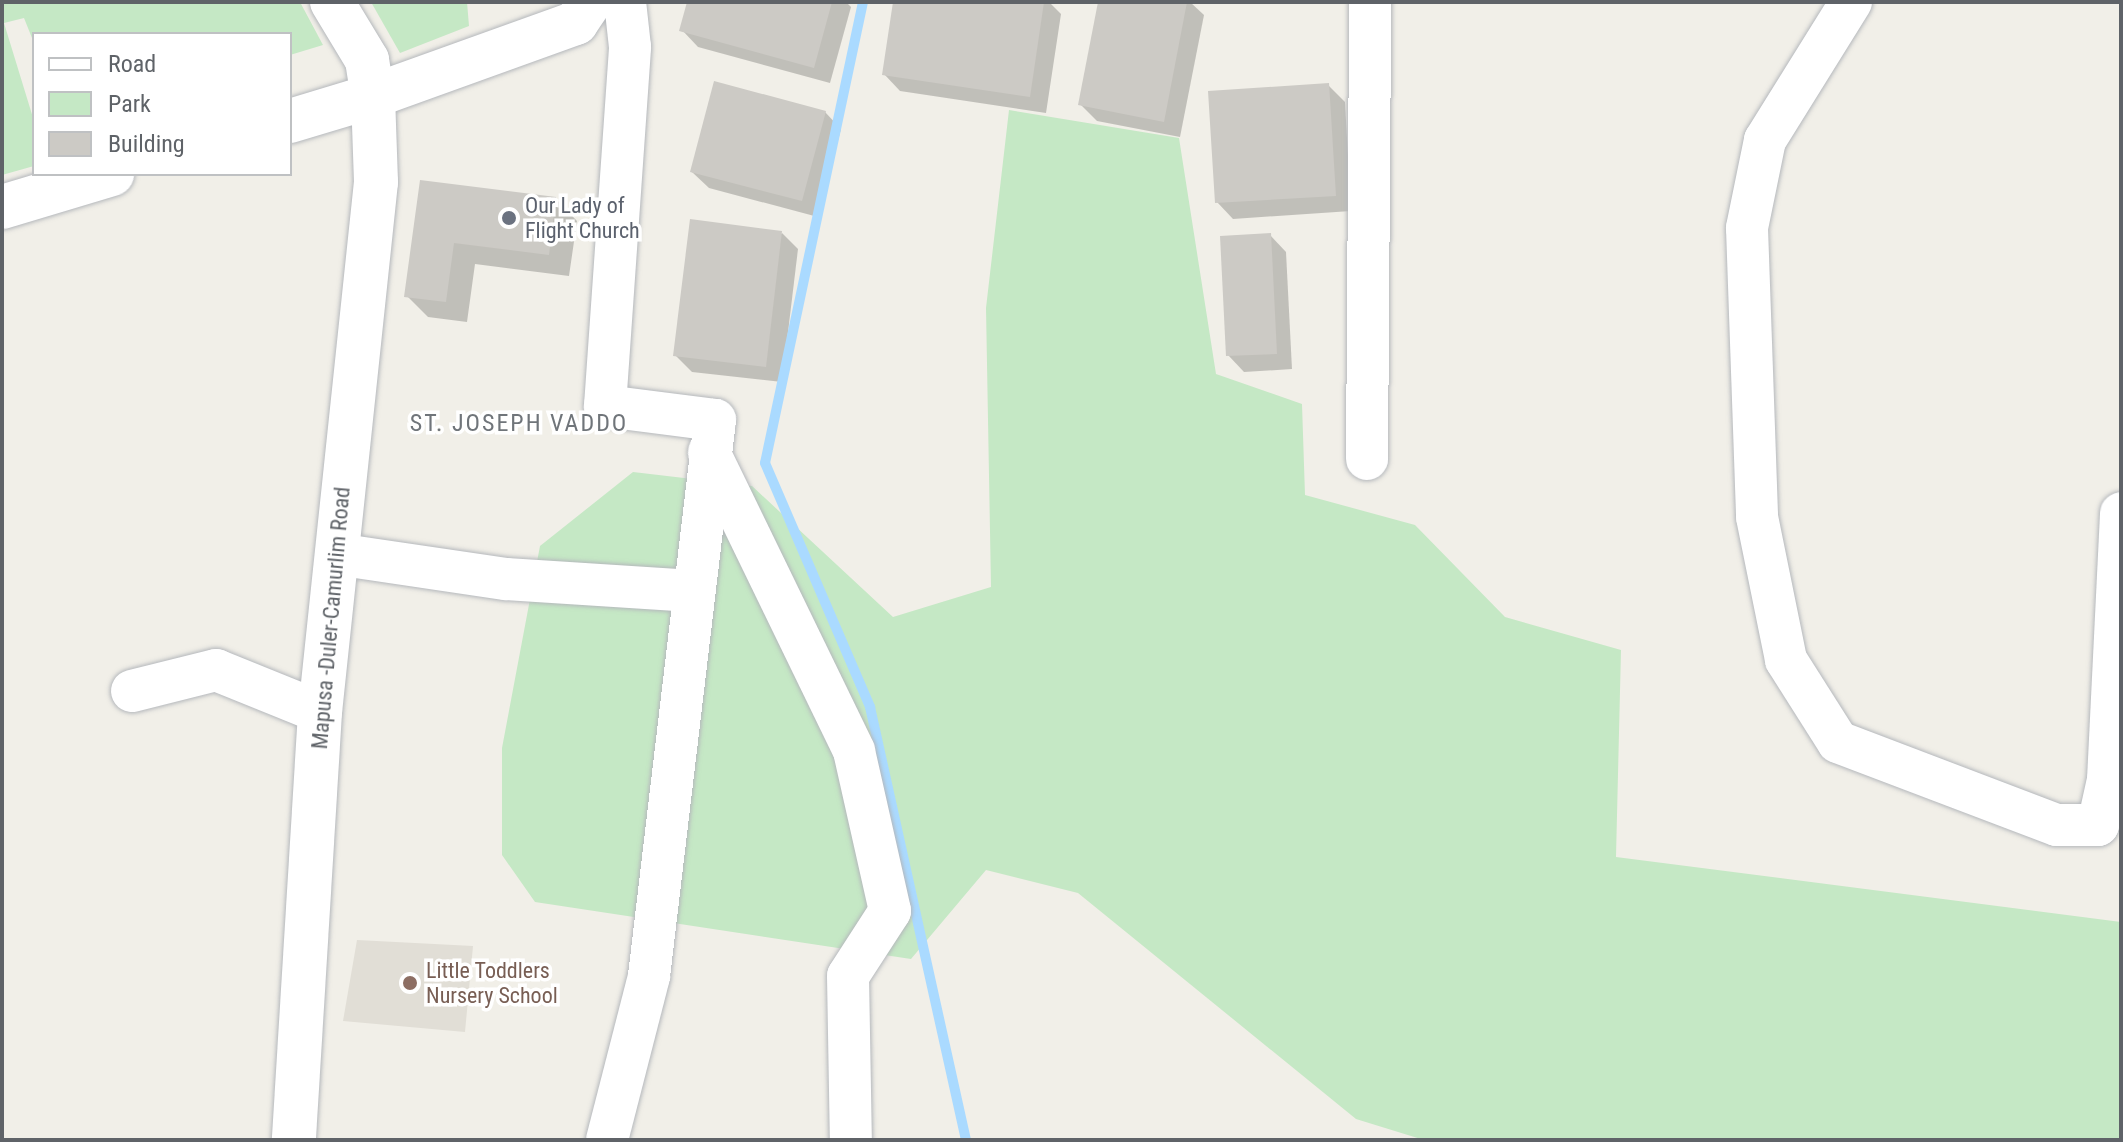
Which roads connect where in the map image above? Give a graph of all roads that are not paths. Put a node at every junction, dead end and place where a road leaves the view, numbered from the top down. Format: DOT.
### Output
graph roads {
  1 [pos="332,2"];
  2 [pos="590,2"];
  3 [pos="625,2"];
  4 [pos="1370,2"];
  5 [pos="1851,2"];
  6 [pos="373,96"];
  7 [pos="292,120"];
  8 [pos="105,176"];
  9 [pos="2,207"];
  10 [pos="709,452"];
  11 [pos="1367,459"];
  12 [pos="2121,513"];
  13 [pos="336,554"];
  14 [pos="693,591"];
  15 [pos="132,691"];
  16 [pos="320,712"];
  17 [pos="304,1138"];
  18 [pos="607,1140"];
  19 [pos="851,1140"];
  1 -- 6 [label="main road, Mapusa -Duler-Camurlim Road"];
  2 -- 6 [label="main road"];
  3 -- 10 [label="street"];
  4 -- 11 [label="street"];
  5 -- 12 [label="street"];
  6 -- 7 [label="main road"];
  6 -- 13 [label="main road, Mapusa -Duler-Camurlim Road"];
  8 -- 9 [label="main road"];
  10 -- 14 [label="street"];
  10 -- 19 [label="street"];
  13 -- 14 [label="street"];
  13 -- 16 [label="main road, Mapusa -Duler-Camurlim Road"];
  14 -- 18 [label="street"];
  15 -- 16 [label="street"];
  16 -- 17 [label="main road, Mapusa -Duler-Camurlim Road"];
}
